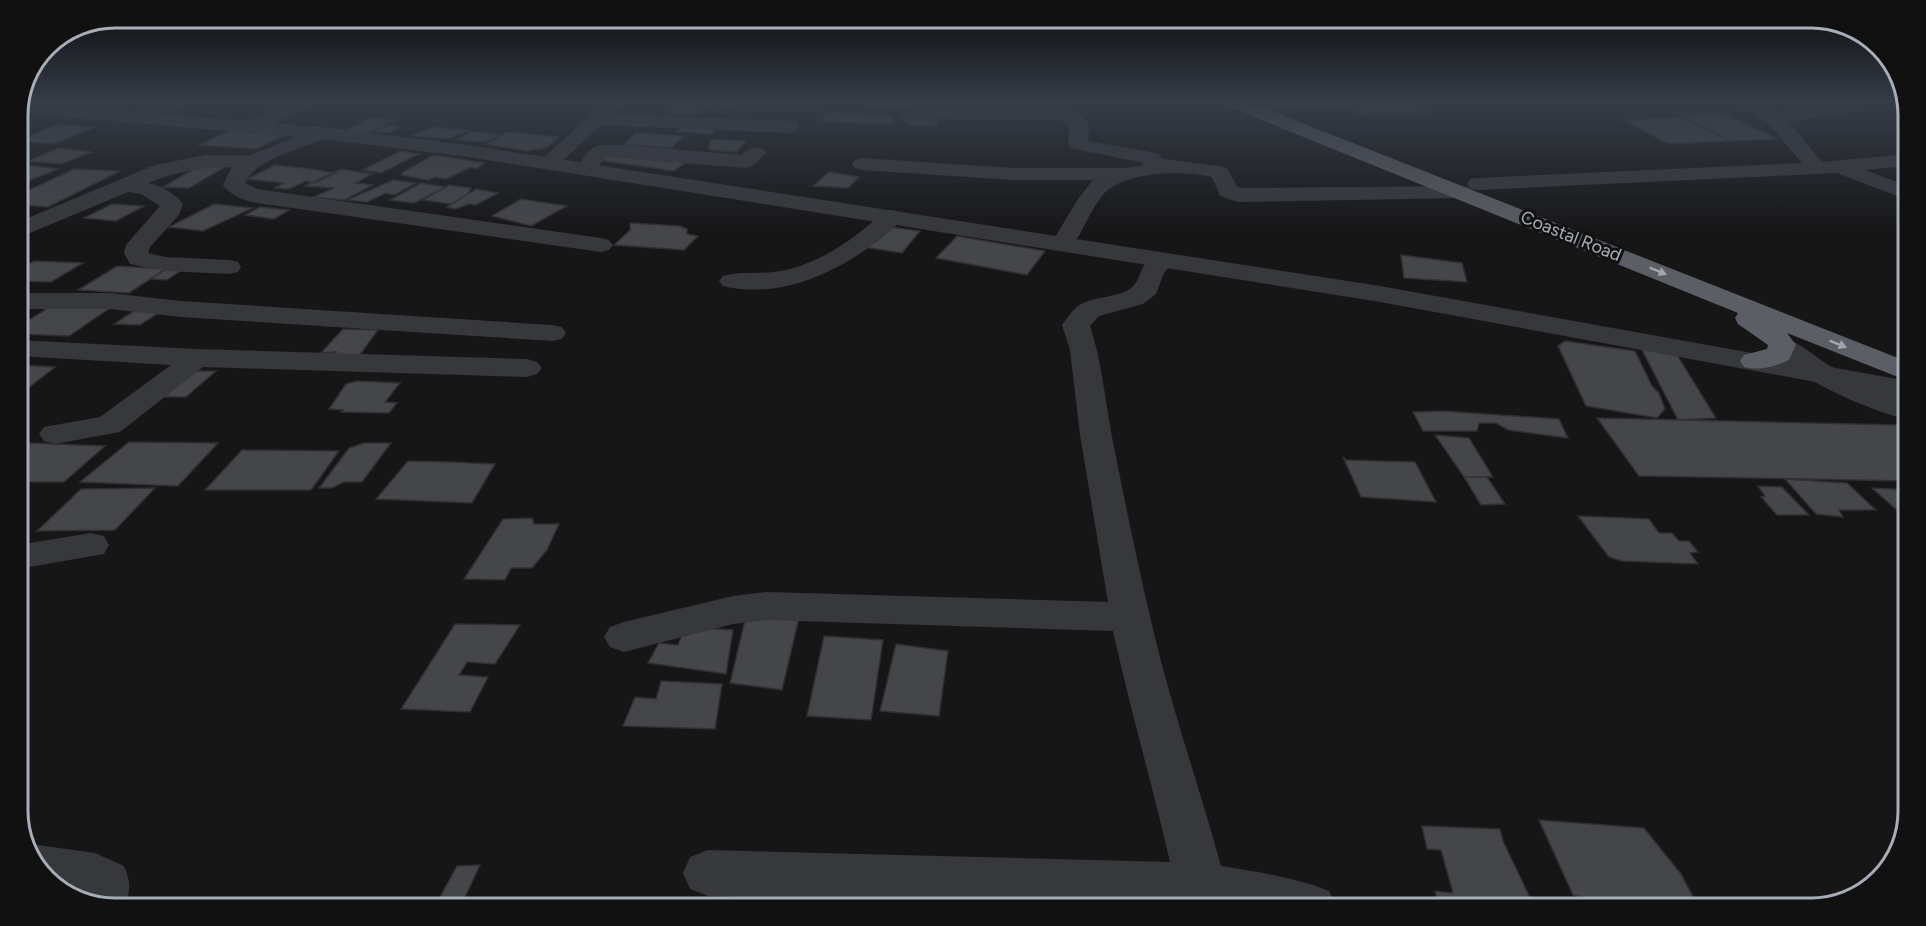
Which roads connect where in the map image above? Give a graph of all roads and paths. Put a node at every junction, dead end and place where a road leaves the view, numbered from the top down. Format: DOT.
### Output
graph roads {
  1 [pos="292,145"];
  2 [pos="430,145"];
  3 [pos="569,145"];
  4 [pos="1082,145"];
  5 [pos="1352,145"];
  6 [pos="1368,145"];
  7 [pos="1799,145"];
  8 [pos="756,153"];
  9 [pos="253,161"];
  10 [pos="1897,161"];
  11 [pos="549,163"];
  12 [pos="862,164"];
  13 [pos="1157,165"];
  14 [pos="1827,168"];
  15 [pos="586,169"];
  16 [pos="1120,174"];
  17 [pos="127,185"];
  18 [pos="1469,188"];
  19 [pos="1897,191"];
  20 [pos="892,217"];
  21 [pos="29,226"];
  22 [pos="601,244"];
  23 [pos="1064,244"];
  24 [pos="1163,260"];
  25 [pos="229,267"];
  26 [pos="732,281"];
  27 [pos="1703,290"];
  28 [pos="29,301"];
  29 [pos="552,333"];
  30 [pos="1875,335"];
  31 [pos="1782,345"];
  32 [pos="29,349"];
  33 [pos="196,358"];
  34 [pos="1754,361"];
  35 [pos="527,368"];
  36 [pos="1897,368"];
  37 [pos="1824,374"];
  38 [pos="1897,388"];
  39 [pos="1897,406"];
  40 [pos="56,434"];
  41 [pos="91,545"];
  42 [pos="29,555"];
  43 [pos="1130,617"];
  44 [pos="624,637"];
  45 [pos="52,870"];
  46 [pos="708,873"];
  47 [pos="1201,886"];
  48 [pos="103,897"];
  49 [pos="1274,898"];
  1 -- 9 [label="street"];
  2 -- 11 [label="street"];
  3 -- 11 [label="street"];
  4 -- 13 [label="street"];
  5 -- 18 [label="highway, Coastal Road"];
  6 -- 18 [label="highway, Coastal Road"];
  7 -- 14 [label="street"];
  8 -- 15 [label="street"];
  9 -- 17 [label="street"];
  9 -- 22 [label="street"];
  10 -- 14 [label="street"];
  11 -- 15 [label="street"];
  12 -- 16 [label="street"];
  13 -- 16 [label="street"];
  13 -- 18 [label="street"];
  14 -- 18 [label="street"];
  14 -- 19 [label="street"];
  15 -- 20 [label="street"];
  16 -- 23 [label="street"];
  17 -- 21 [label="street"];
  17 -- 25 [label="street"];
  18 -- 27 [label="highway, Coastal Road, one-way"];
  18 -- 30 [label="highway, Coastal Road"];
  20 -- 23 [label="street"];
  20 -- 26 [label="street"];
  23 -- 24 [label="street"];
  24 -- 34 [label="street"];
  24 -- 43 [label="street"];
  27 -- 31 [label="highway"];
  27 -- 36 [label="highway, Coastal Road, one-way"];
  28 -- 29 [label="street"];
  31 -- 34 [label="highway"];
  31 -- 37 [label="street"];
  32 -- 33 [label="street"];
  33 -- 35 [label="street"];
  33 -- 40 [label="street"];
  34 -- 37 [label="street"];
  37 -- 38 [label="street"];
  37 -- 39 [label="street"];
  41 -- 42 [label="street"];
  43 -- 44 [label="street"];
  43 -- 47 [label="street"];
  45 -- 48 [label="street"];
  46 -- 47 [label="street"];
  47 -- 49 [label="street"];
}
